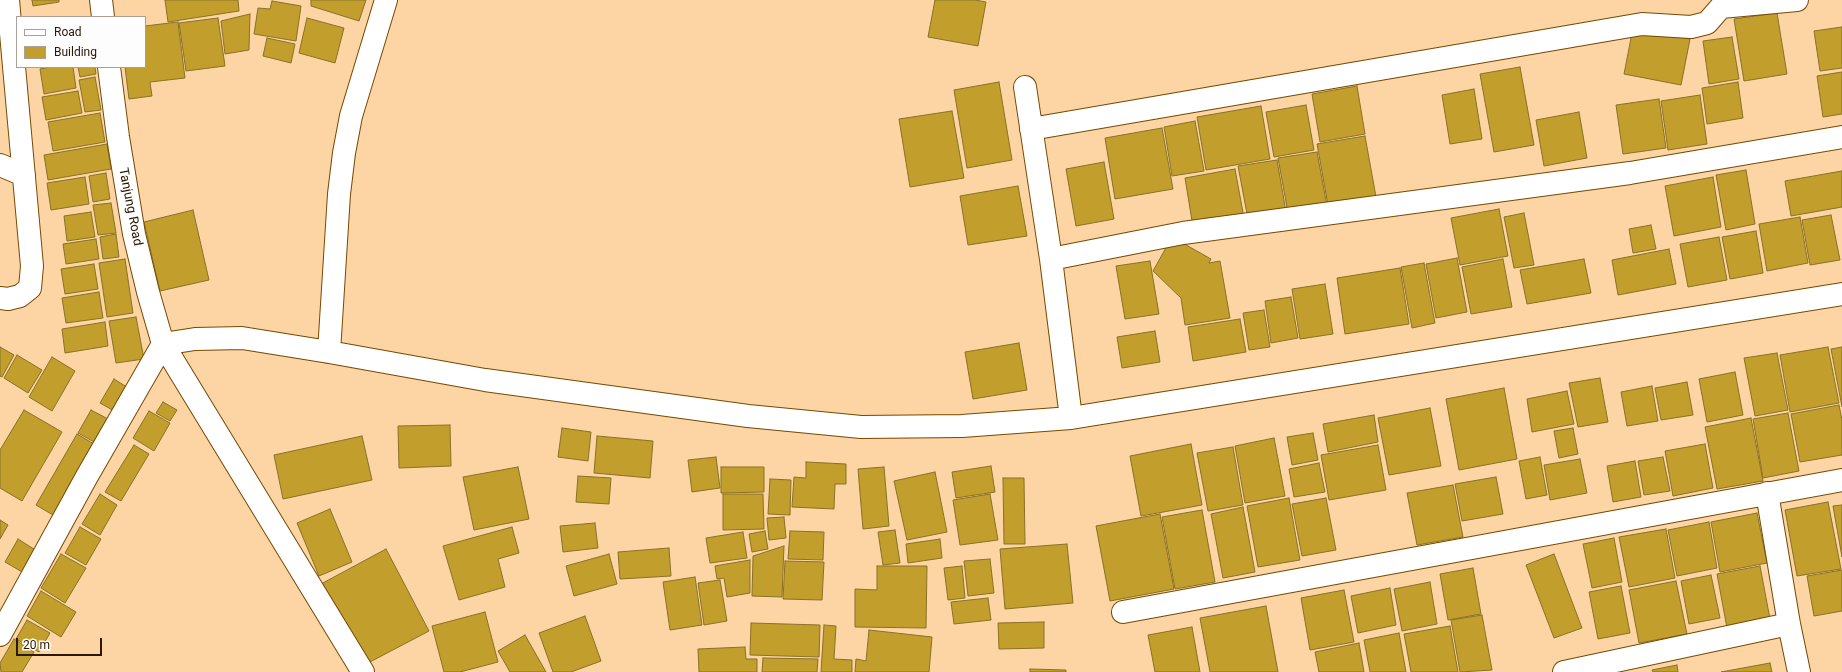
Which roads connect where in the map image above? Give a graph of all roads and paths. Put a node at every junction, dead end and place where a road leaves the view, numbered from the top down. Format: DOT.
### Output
graph roads {
  1 [pos="8,0"];
  2 [pos="101,0"];
  3 [pos="386,0"];
  4 [pos="1797,0"];
  5 [pos="1721,3"];
  6 [pos="103,16"];
  7 [pos="109,68"];
  8 [pos="1025,87"];
  9 [pos="1031,129"];
  10 [pos="1842,137"];
  11 [pos="0,165"];
  12 [pos="24,175"];
  13 [pos="1050,259"];
  14 [pos="1842,294"];
  15 [pos="0,298"];
  16 [pos="163,344"];
  17 [pos="329,352"];
  18 [pos="1071,418"];
  19 [pos="1842,480"];
  20 [pos="1767,493"];
  21 [pos="1123,612"];
  22 [pos="1789,624"];
  23 [pos="0,635"];
  24 [pos="363,672"];
  25 [pos="1564,672"];
  26 [pos="1799,672"];
  1 -- 12 [label="street"];
  2 -- 6 [label="street"];
  3 -- 17 [label="street"];
  4 -- 5 [label="street"];
  5 -- 9 [label="street"];
  7 -- 16 [label="street, Tanjung Road"];
  8 -- 9 [label="street"];
  9 -- 13 [label="street"];
  10 -- 13 [label="street"];
  11 -- 12 [label="street"];
  12 -- 15 [label="street"];
  13 -- 18 [label="street"];
  14 -- 18 [label="street"];
  16 -- 17 [label="street"];
  16 -- 23 [label="street"];
  16 -- 24 [label="street, Tanjung Road"];
  17 -- 18 [label="street"];
  19 -- 20 [label="street"];
  20 -- 21 [label="street"];
  20 -- 22 [label="street"];
  22 -- 25 [label="street"];
  22 -- 26 [label="street"];
}
